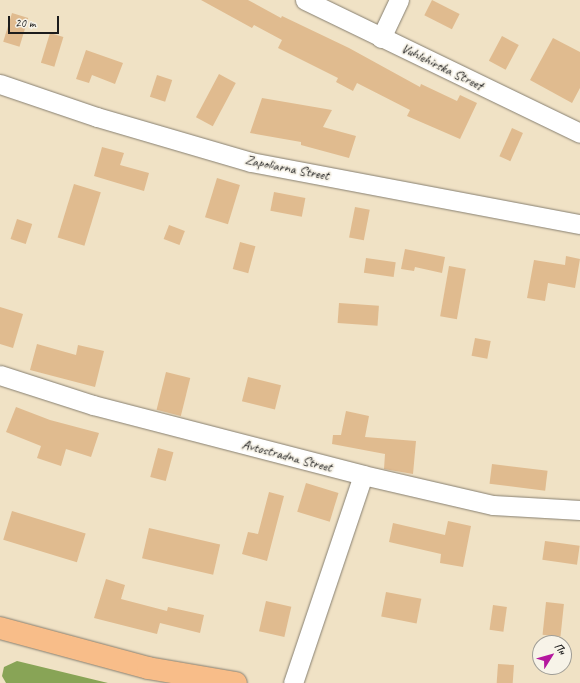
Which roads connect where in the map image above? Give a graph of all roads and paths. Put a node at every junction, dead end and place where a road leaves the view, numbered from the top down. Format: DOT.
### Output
graph roads {
  1 [pos="305,0"];
  2 [pos="399,0"];
  3 [pos="381,38"];
  4 [pos="0,84"];
  5 [pos="580,134"];
  6 [pos="580,224"];
  7 [pos="0,375"];
  8 [pos="363,475"];
  9 [pos="580,510"];
  10 [pos="0,628"];
  11 [pos="236,683"];
  12 [pos="293,683"];
  1 -- 3 [label="street, Vuhlehirska Street"];
  2 -- 3 [label="street"];
  3 -- 5 [label="street, Vuhlehirska Street"];
  4 -- 6 [label="street, Zapoliarna Street"];
  7 -- 8 [label="street, Avtostradna Street"];
  8 -- 9 [label="street, Avtostradna Street"];
  8 -- 12 [label="street"];
  10 -- 11 [label="highway"];
}
